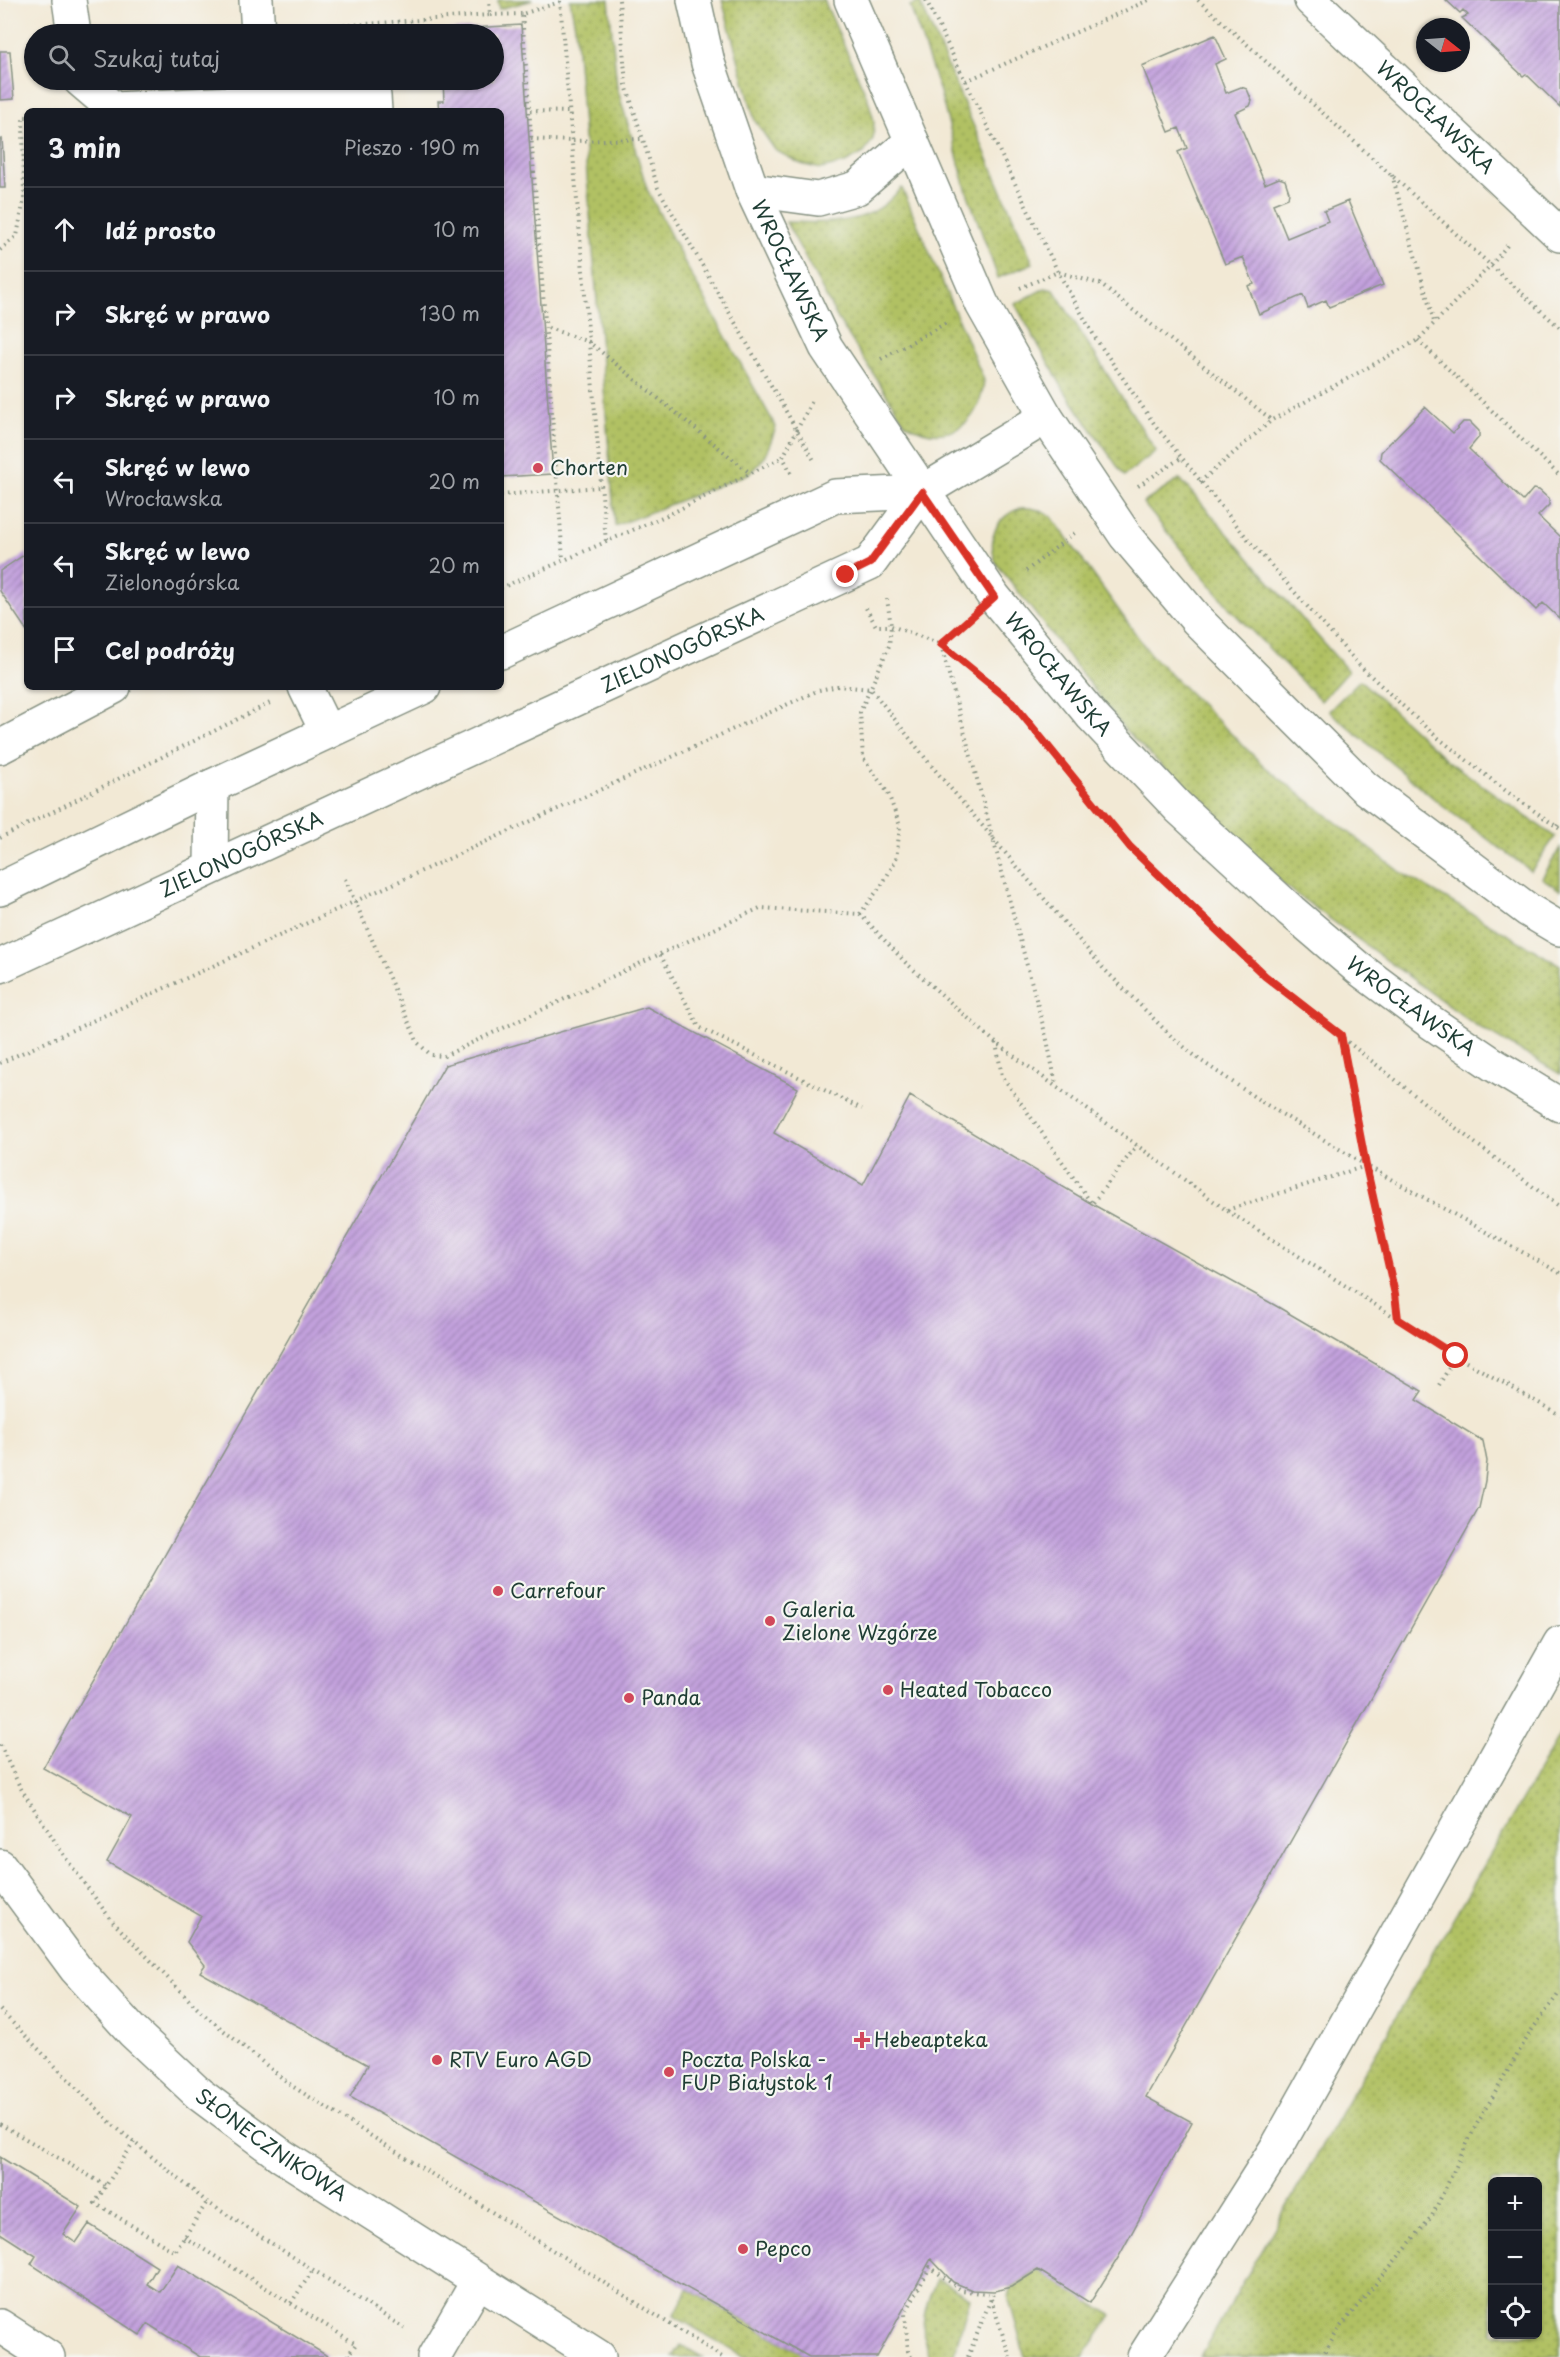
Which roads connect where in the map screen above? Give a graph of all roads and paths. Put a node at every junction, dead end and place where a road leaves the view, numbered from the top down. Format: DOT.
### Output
graph roads {
  1 [pos="69,0"];
  2 [pos="489,0"];
  3 [pos="619,0"];
  4 [pos="694,0"];
  5 [pos="851,0"];
  6 [pos="927,0"];
  7 [pos="1149,0"];
  8 [pos="1198,0"];
  9 [pos="1311,0"];
  10 [pos="560,1"];
  11 [pos="522,14"];
  12 [pos="490,15"];
  13 [pos="257,22"];
  14 [pos="73,24"];
  15 [pos="966,81"];
  16 [pos="92,90"];
  17 [pos="262,98"];
  18 [pos="113,108"];
  19 [pos="127,108"];
  20 [pos="375,108"];
  21 [pos="530,111"];
  22 [pos="569,112"];
  23 [pos="24,117"];
  24 [pos="531,139"];
  25 [pos="643,139"];
  26 [pos="571,141"];
  27 [pos="912,141"];
  28 [pos="1392,174"];
  29 [pos="752,190"];
  30 [pos="24,200"];
  31 [pos="24,200"];
  32 [pos="1535,211"];
  33 [pos="1560,235"];
  34 [pos="0,250"];
  35 [pos="1492,264"];
  36 [pos="1058,272"];
  37 [pos="1435,325"];
  38 [pos="547,328"];
  39 [pos="1560,328"];
  40 [pos="1418,340"];
  41 [pos="589,342"];
  42 [pos="1046,417"];
  43 [pos="1272,420"];
  44 [pos="797,430"];
  45 [pos="783,457"];
  46 [pos="1181,458"];
  47 [pos="750,473"];
  48 [pos="1560,476"];
  49 [pos="1200,482"];
  50 [pos="600,487"];
  51 [pos="558,490"];
  52 [pos="922,492"];
  53 [pos="504,495"];
  54 [pos="1105,508"];
  55 [pos="606,542"];
  56 [pos="563,560"];
  57 [pos="504,587"];
  58 [pos="994,597"];
  59 [pos="941,644"];
  60 [pos="504,651"];
  61 [pos="871,689"];
  62 [pos="108,690"];
  63 [pos="306,690"];
  64 [pos="418,690"];
  65 [pos="271,703"];
  66 [pos="327,732"];
  67 [pos="0,747"];
  68 [pos="212,786"];
  69 [pos="1560,821"];
  70 [pos="1558,828"];
  71 [pos="0,838"];
  72 [pos="993,839"];
  73 [pos="211,867"];
  74 [pos="345,879"];
  75 [pos="0,889"];
  76 [pos="355,902"];
  77 [pos="860,914"];
  78 [pos="1560,929"];
  79 [pos="660,954"];
  80 [pos="0,966"];
  81 [pos="1341,1035"];
  82 [pos="996,1043"];
  83 [pos="0,1063"];
  84 [pos="1056,1085"];
  85 [pos="1560,1106"];
  86 [pos="862,1109"];
  87 [pos="1137,1144"];
  88 [pos="1366,1166"];
  89 [pos="1560,1208"];
  90 [pos="1226,1210"];
  91 [pos="1560,1273"];
  92 [pos="1398,1319"];
  93 [pos="1456,1356"];
  94 [pos="1439,1385"];
  95 [pos="1560,1415"];
  96 [pos="1560,1642"];
  97 [pos="0,1745"];
  98 [pos="0,1866"];
  99 [pos="1560,1992"];
  100 [pos="0,2010"];
  101 [pos="0,2124"];
  102 [pos="134,2142"];
  103 [pos="105,2185"];
  104 [pos="207,2202"];
  105 [pos="184,2237"];
  106 [pos="313,2270"];
  107 [pos="478,2281"];
  108 [pos="992,2295"];
  109 [pos="291,2303"];
  110 [pos="904,2308"];
  111 [pos="905,2314"];
  112 [pos="0,2326"];
  113 [pos="436,2353"];
  114 [pos="48,2357"];
  115 [pos="351,2357"];
  116 [pos="598,2357"];
  117 [pos="722,2357"];
  118 [pos="911,2357"];
  119 [pos="968,2357"];
  120 [pos="1010,2357"];
  121 [pos="1144,2357"];
  122 [pos="1322,2357"];
  1 -- 14 [label="street"];
  2 -- 12 [label="path"];
  3 -- 25 [label="path"];
  4 -- 29 [label="street, WROCŁAWSKA"];
  5 -- 27 [label="street"];
  6 -- 15 [label="path"];
  7 -- 15 [label="path"];
  8 -- 28 [label="path"];
  9 -- 32 [label="street, WROCŁAWSKA"];
  10 -- 11 [label="path"];
  10 -- 22 [label="path"];
  11 -- 12 [label="path"];
  11 -- 21 [label="path"];
  12 -- 13 [label="path"];
  15 -- 36 [label="path"];
  16 -- 18 [label="street"];
  17 -- 19 [label="street"];
  17 -- 20 [label="street"];
  21 -- 22 [label="path"];
  21 -- 24 [label="path"];
  22 -- 26 [label="path"];
  23 -- 31 [label="path"];
  24 -- 26 [label="path"];
  24 -- 38 [label="path"];
  25 -- 26 [label="path"];
  25 -- 44 [label="path"];
  26 -- 41 [label="path"];
  27 -- 29 [label="street"];
  27 -- 42 [label="street"];
  28 -- 35 [label="path"];
  28 -- 37 [label="path"];
  29 -- 52 [label="street, WROCŁAWSKA"];
  30 -- 34 [label="path"];
  32 -- 33 [label="street, WROCŁAWSKA"];
  32 -- 35 [label="path"];
  35 -- 37 [label="path"];
  35 -- 39 [label="path"];
  36 -- 43 [label="path"];
  36 -- 46 [label="path"];
  37 -- 40 [label="path"];
  38 -- 41 [label="path"];
  38 -- 51 [label="path"];
  40 -- 43 [label="path"];
  40 -- 48 [label="path"];
  41 -- 47 [label="path"];
  41 -- 50 [label="path"];
  42 -- 52 [label="street"];
  42 -- 54 [label="street"];
  43 -- 49 [label="path"];
  45 -- 47 [label="path"];
  46 -- 49 [label="path"];
  46 -- 54 [label="path"];
  47 -- 55 [label="path"];
  49 -- 70 [label="path"];
  50 -- 51 [label="path"];
  50 -- 55 [label="path"];
  51 -- 53 [label="path"];
  51 -- 56 [label="path"];
  52 -- 58 [label="street, WROCŁAWSKA"];
  52 -- 60 [label="street"];
  52 -- 73 [label="street, ZIELONOGÓRSKA"];
  54 -- 58 [label="path"];
  54 -- 78 [label="street"];
  55 -- 56 [label="path"];
  56 -- 57 [label="path"];
  58 -- 59 [label="path"];
  58 -- 85 [label="street, WROCŁAWSKA"];
  59 -- 72 [label="path"];
  59 -- 81 [label="path"];
  61 -- 72 [label="path"];
  61 -- 76 [label="path"];
  61 -- 77 [label="path"];
  62 -- 67 [label="street"];
  63 -- 66 [label="street"];
  64 -- 66 [label="street"];
  65 -- 71 [label="path"];
  66 -- 68 [label="street"];
  68 -- 73 [label="street"];
  68 -- 75 [label="street"];
  69 -- 70 [label="path"];
  72 -- 84 [label="path"];
  72 -- 88 [label="path"];
  73 -- 80 [label="street, ZIELONOGÓRSKA"];
  74 -- 76 [label="path"];
  76 -- 79 [label="path"];
  76 -- 83 [label="path"];
  77 -- 79 [label="path"];
  77 -- 82 [label="path"];
  79 -- 86 [label="path"];
  81 -- 88 [label="path"];
  81 -- 89 [label="path"];
  82 -- 84 [label="path"];
  82 -- 87 [label="path"];
  84 -- 87 [label="path"];
  87 -- 90 [label="path"];
  88 -- 90 [label="path"];
  88 -- 91 [label="path"];
  88 -- 92 [label="path"];
  90 -- 92 [label="path"];
  92 -- 93 [label="path"];
  93 -- 94 [label="path"];
  93 -- 95 [label="path"];
  96 -- 121 [label="street"];
  97 -- 117 [label="path"];
  98 -- 107 [label="street, SŁONECZNIKOWA"];
  99 -- 122 [label="path"];
  100 -- 102 [label="path"];
  101 -- 103 [label="path"];
  102 -- 103 [label="path"];
  102 -- 104 [label="path"];
  103 -- 105 [label="path"];
  104 -- 105 [label="path"];
  104 -- 106 [label="path"];
  105 -- 109 [label="path"];
  106 -- 109 [label="path"];
  106 -- 113 [label="path"];
  107 -- 113 [label="street"];
  107 -- 116 [label="street, SŁONECZNIKOWA"];
  108 -- 111 [label="path"];
  108 -- 119 [label="path"];
  108 -- 120 [label="path"];
  109 -- 115 [label="path"];
  110 -- 111 [label="path"];
  111 -- 118 [label="path"];
  112 -- 114 [label="street"];
}
